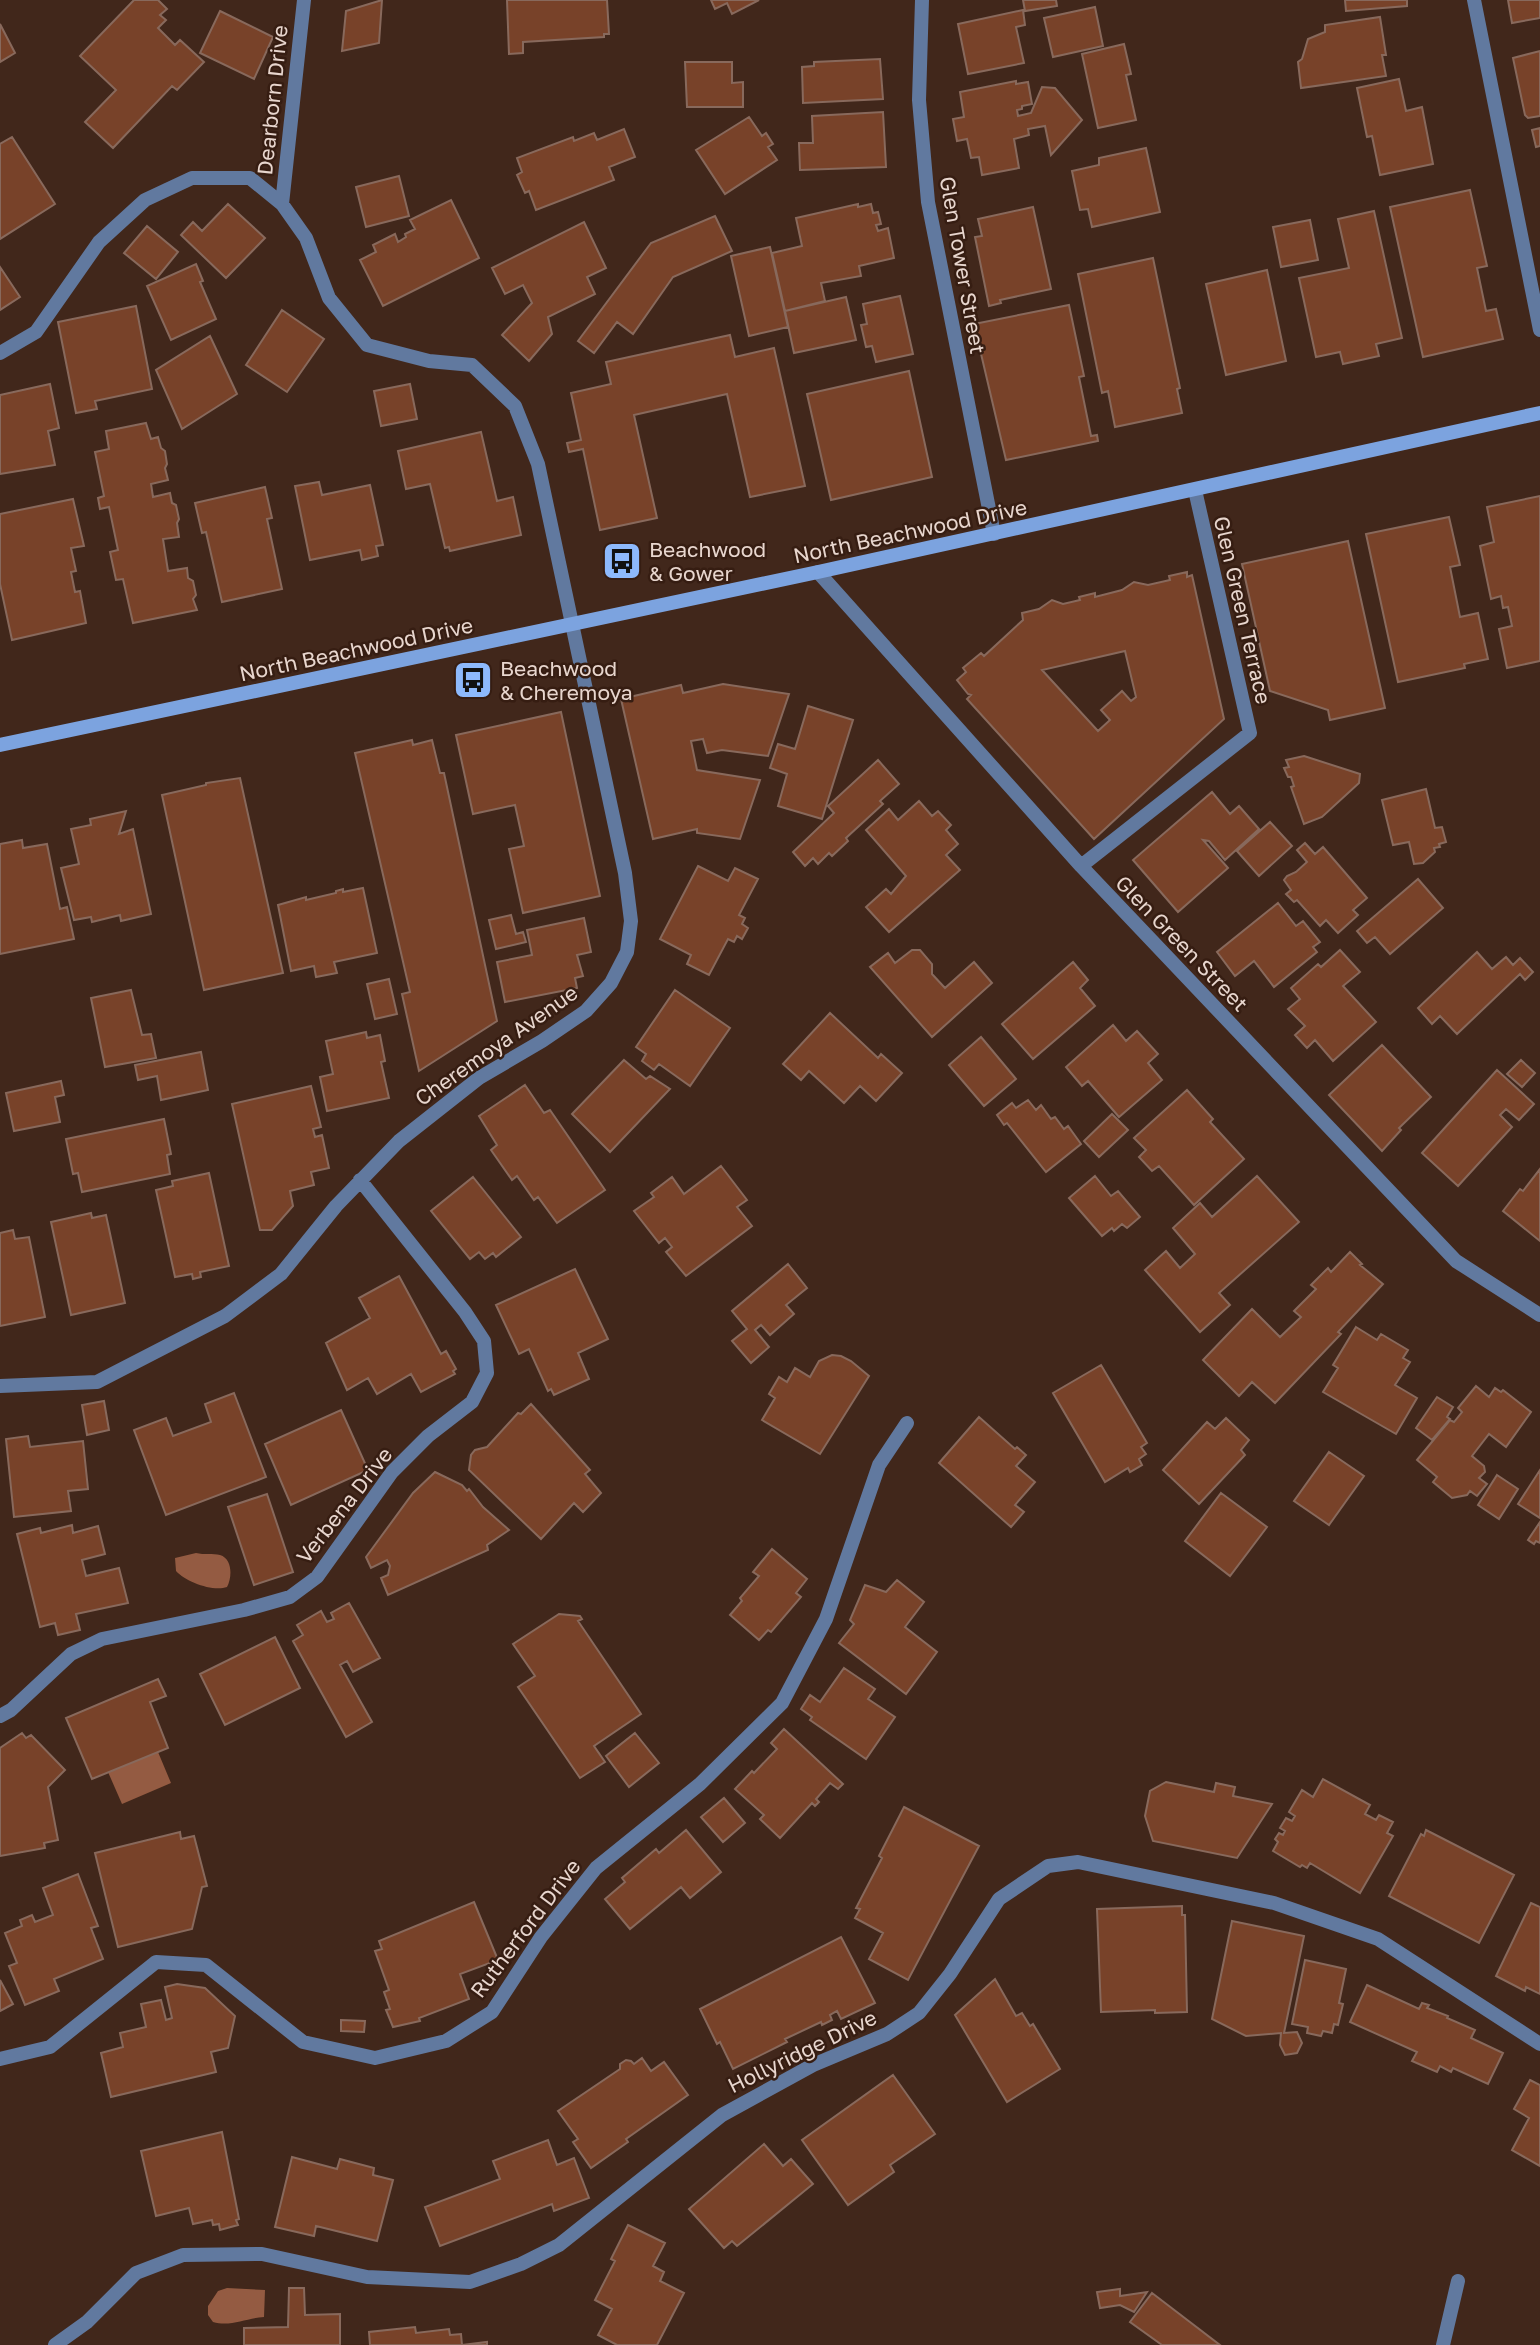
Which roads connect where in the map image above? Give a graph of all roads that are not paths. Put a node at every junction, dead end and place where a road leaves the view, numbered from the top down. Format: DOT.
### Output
graph roads {
  1 [pos="304,0"];
  2 [pos="922,0"];
  3 [pos="1474,0"];
  4 [pos="282,204"];
  5 [pos="1540,330"];
  6 [pos="0,353"];
  7 [pos="1540,413"];
  8 [pos="1195,490"];
  9 [pos="994,534"];
  10 [pos="818,572"];
  11 [pos="574,624"];
  12 [pos="0,745"];
  13 [pos="1081,866"];
  14 [pos="360,1180"];
  15 [pos="1540,1315"];
  16 [pos="0,1386"];
  17 [pos="907,1423"];
  18 [pos="0,1716"];
  19 [pos="1540,2044"];
  20 [pos="0,2060"];
  21 [pos="1458,2281"];
  22 [pos="55,2345"];
  23 [pos="1443,2345"];
  1 -- 4 [label="street, Dearborn Drive"];
  2 -- 9 [label="street, Glen Tower Street"];
  3 -- 5 [label="street"];
  4 -- 6 [label="street, Cheremoya Avenue"];
  4 -- 11 [label="street, Cheremoya Avenue"];
  7 -- 8 [label="street, North Beachwood Drive"];
  8 -- 9 [label="street, North Beachwood Drive"];
  8 -- 13 [label="street, Glen Green Terrace"];
  9 -- 10 [label="street, North Beachwood Drive"];
  10 -- 11 [label="street, North Beachwood Drive"];
  10 -- 13 [label="street, Glen Green Street"];
  11 -- 12 [label="street, North Beachwood Drive"];
  11 -- 14 [label="street, Cheremoya Avenue"];
  13 -- 15 [label="street, Glen Green Street"];
  14 -- 16 [label="street, Cheremoya Avenue"];
  14 -- 18 [label="street, Verbena Drive"];
  17 -- 20 [label="street, Rutherford Drive"];
  19 -- 22 [label="street, Hollyridge Drive"];
  21 -- 23 [label="street"];
}
